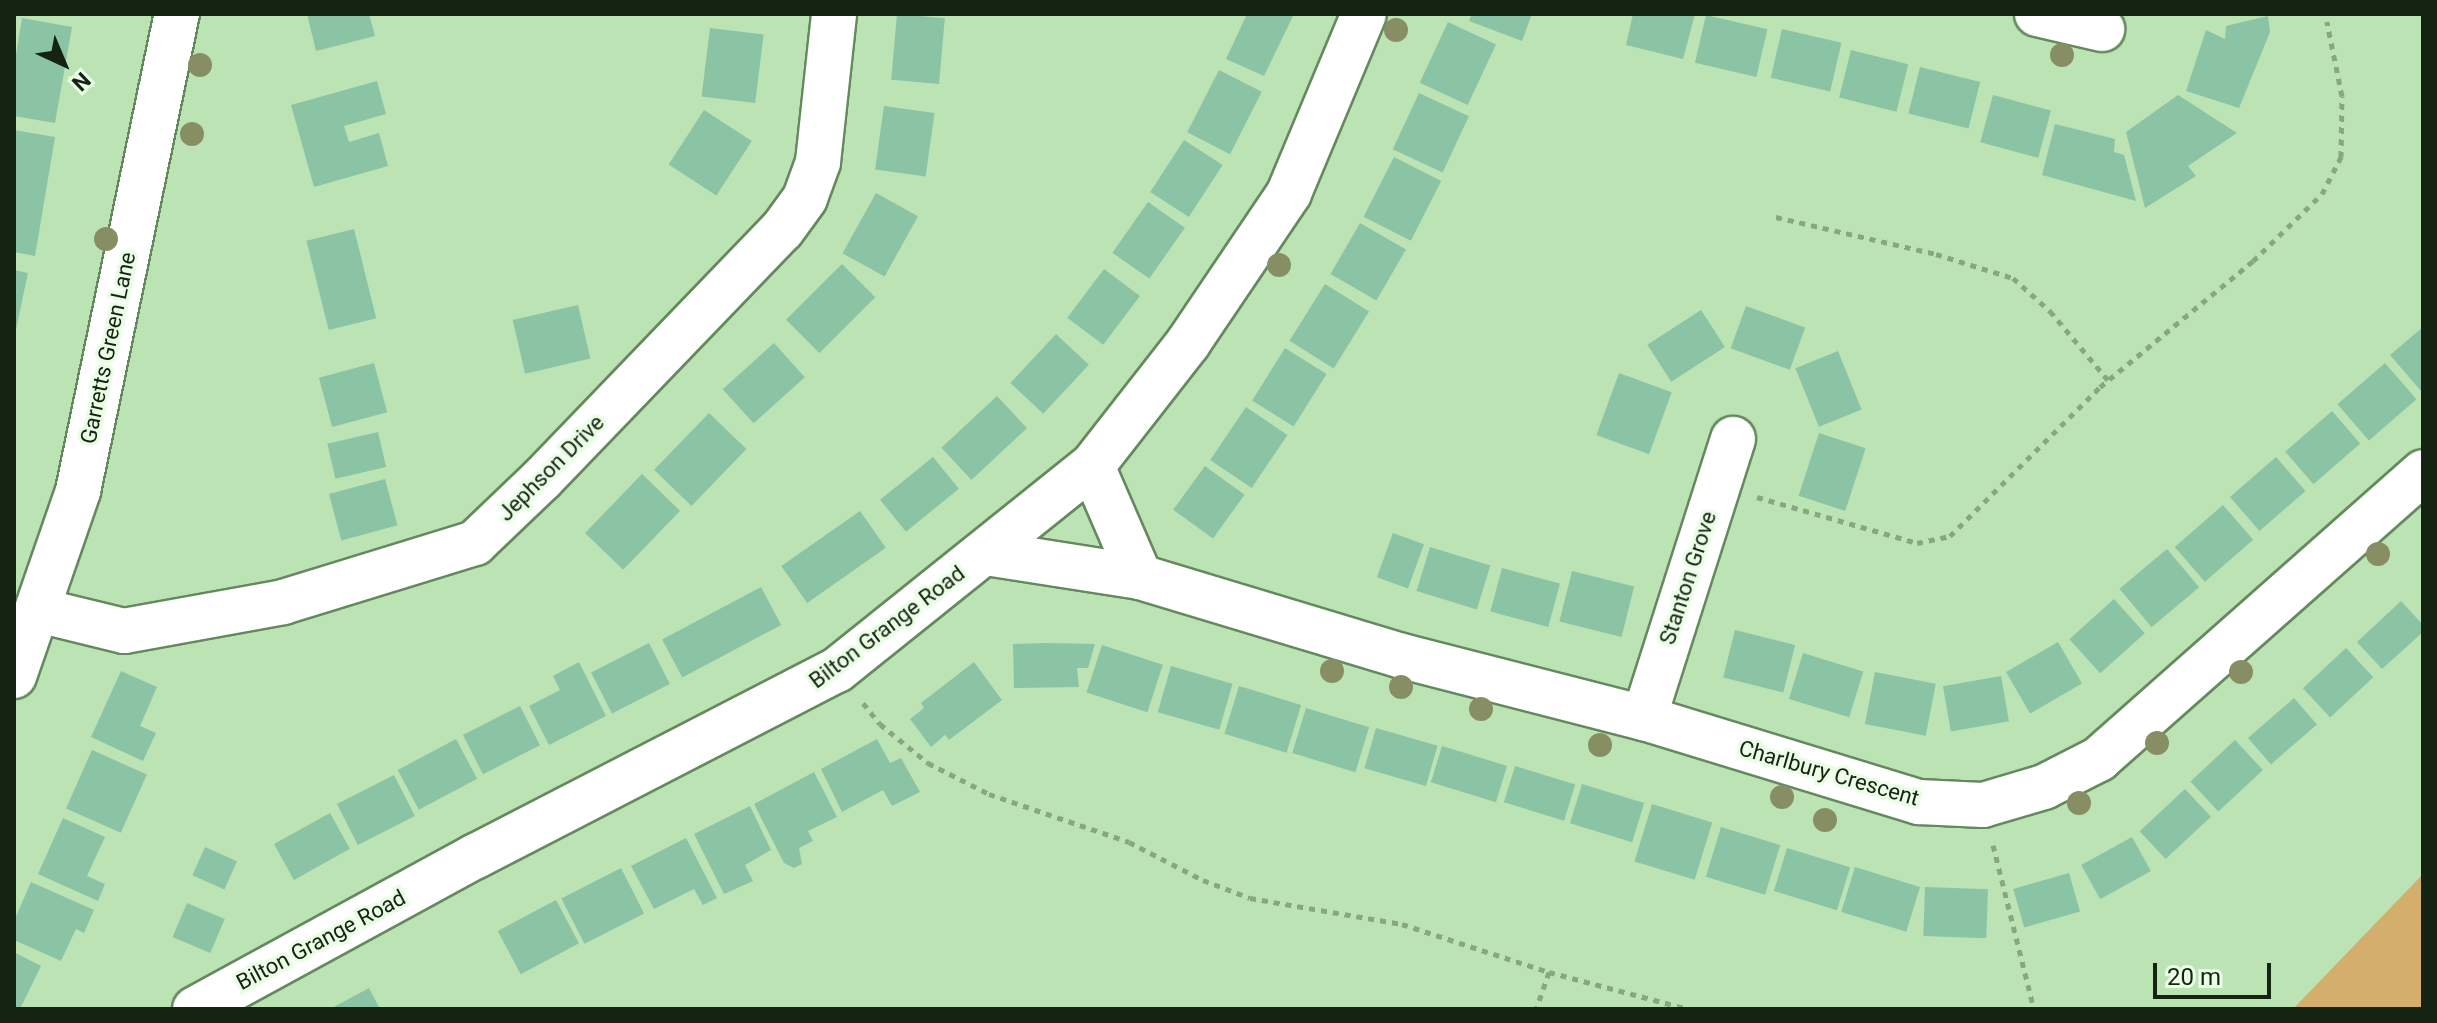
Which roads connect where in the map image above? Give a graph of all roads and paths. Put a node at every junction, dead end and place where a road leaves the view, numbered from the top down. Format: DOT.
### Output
graph roads {
  1 [pos="177,14"];
  2 [pos="834,14"];
  3 [pos="1364,14"];
  4 [pos="2037,14"];
  5 [pos="2327,22"];
  6 [pos="2102,29"];
  7 [pos="1776,217"];
  8 [pos="2108,380"];
  9 [pos="1733,439"];
  10 [pos="1092,466"];
  11 [pos="2423,472"];
  12 [pos="1717,486"];
  13 [pos="986,553"];
  14 [pos="1140,577"];
  15 [pos="38,610"];
  16 [pos="837,670"];
  17 [pos="14,676"];
  18 [pos="1644,718"];
  19 [pos="1983,805"];
  20 [pos="1549,972"];
  21 [pos="215,1004"];
  22 [pos="1536,1009"];
  23 [pos="1688,1009"];
  24 [pos="2034,1009"];
  1 -- 15 [label="street, Garretts Green Lane"];
  2 -- 15 [label="street, Jephson Drive"];
  3 -- 10 [label="street, Bilton Grange Road"];
  4 -- 6 [label="street"];
  5 -- 8 [label="path"];
  7 -- 8 [label="path"];
  8 -- 12 [label="path"];
  9 -- 12 [label="street, Stanton Grove"];
  10 -- 13 [label="street, Bilton Grange Road"];
  10 -- 14 [label="street"];
  11 -- 19 [label="street, Charlbury Crescent"];
  12 -- 18 [label="street, Stanton Grove"];
  13 -- 14 [label="street, Charlbury Crescent"];
  13 -- 16 [label="street, Bilton Grange Road"];
  14 -- 18 [label="street, Charlbury Crescent"];
  15 -- 17 [label="street, Garretts Green Lane"];
  16 -- 20 [label="path"];
  16 -- 21 [label="street, Bilton Grange Road"];
  18 -- 19 [label="street, Charlbury Crescent"];
  19 -- 24 [label="path"];
  20 -- 22 [label="path"];
  20 -- 23 [label="path"];
}
